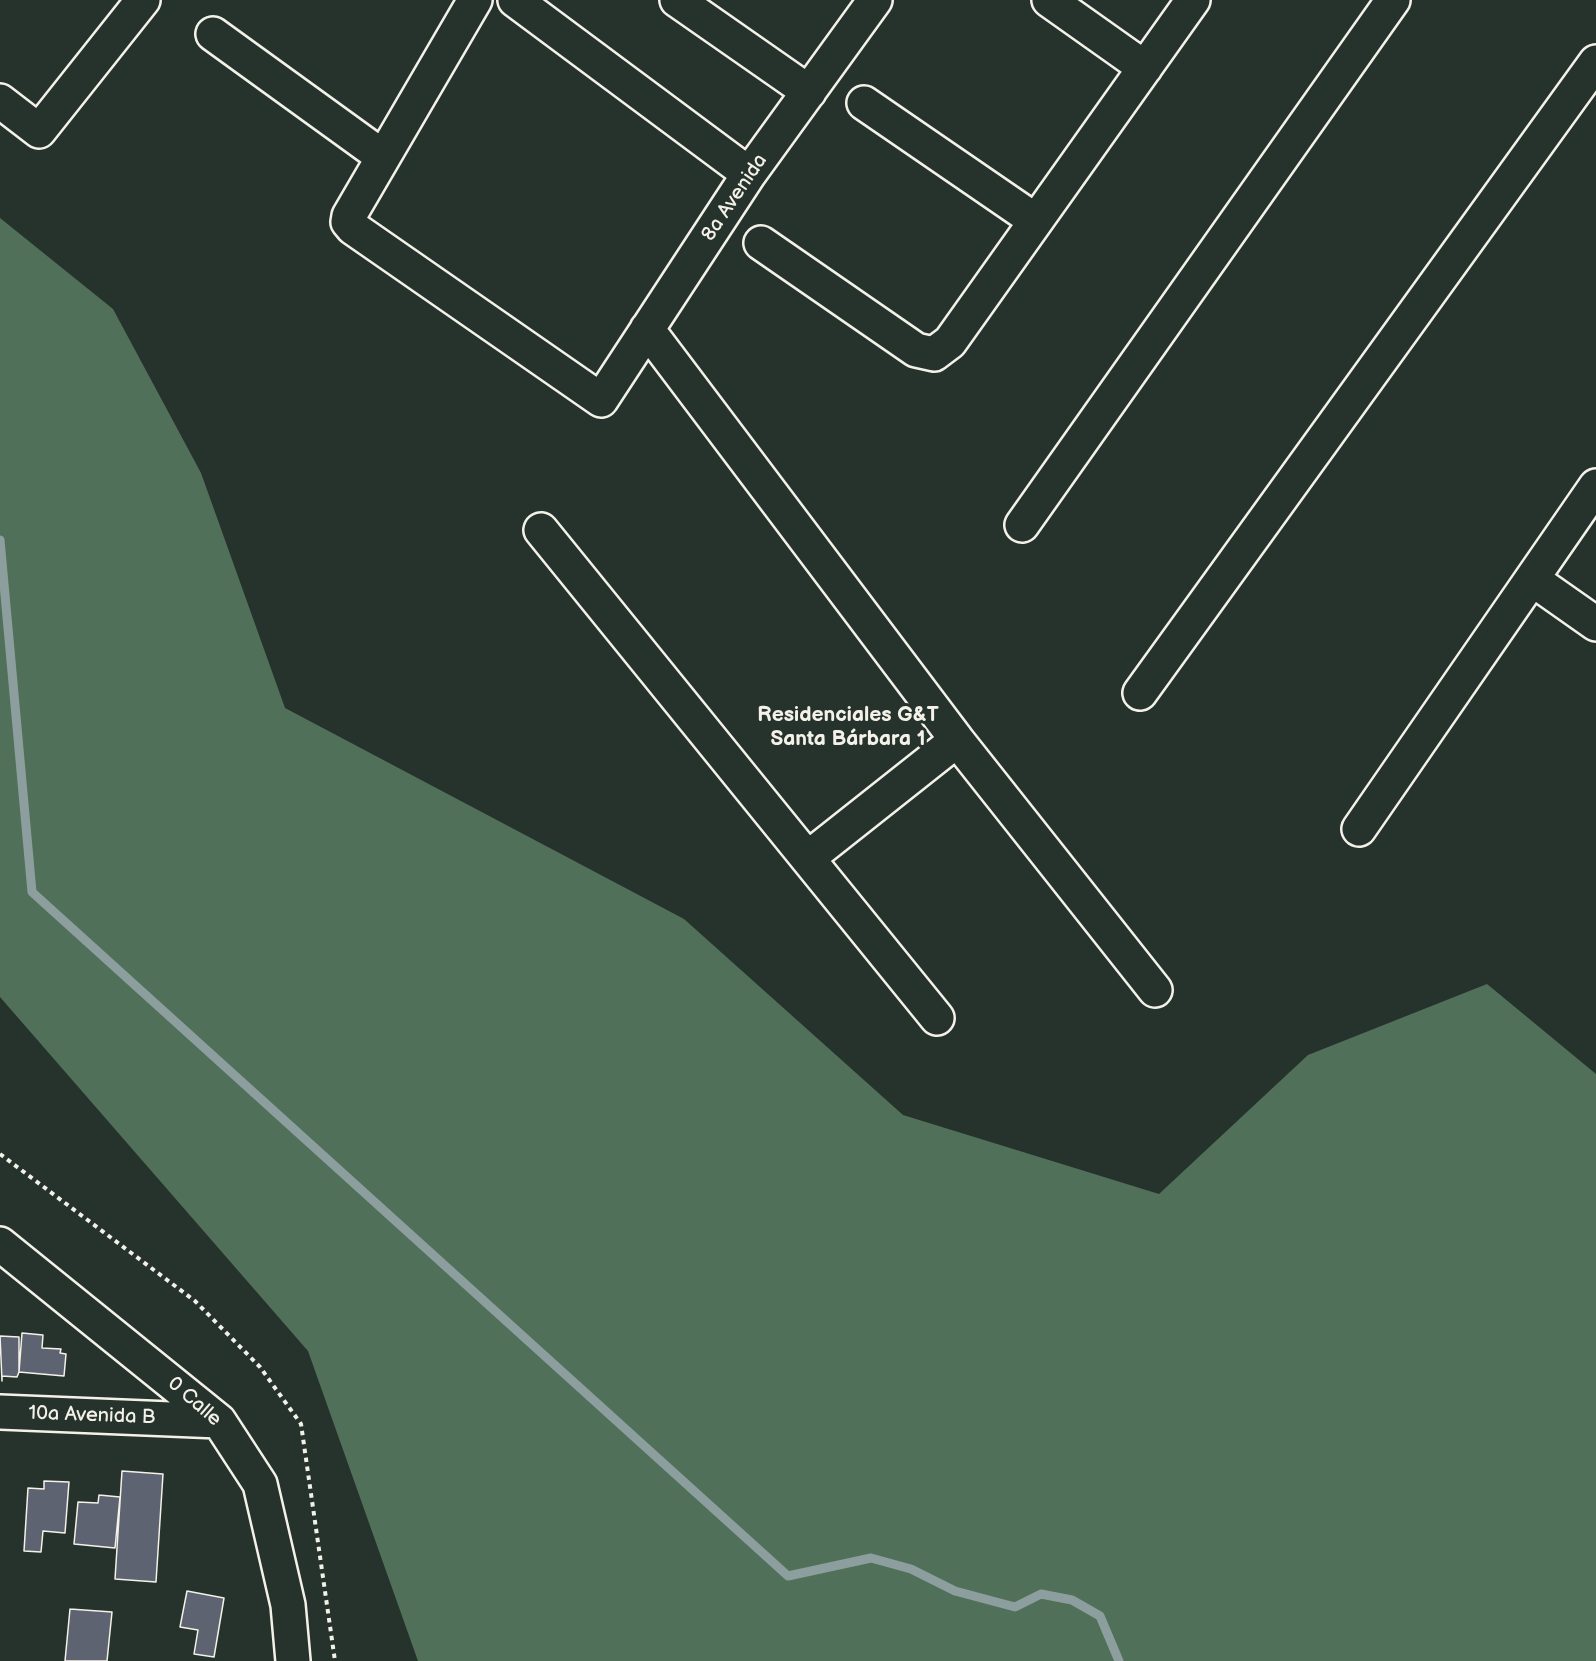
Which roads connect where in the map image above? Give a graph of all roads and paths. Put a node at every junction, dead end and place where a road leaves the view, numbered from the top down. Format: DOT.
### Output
graph roads {
  1 [pos="143,0"];
  2 [pos="475,0"];
  3 [pos="515,0"];
  4 [pos="677,0"];
  5 [pos="876,0"];
  6 [pos="1049,0"];
  7 [pos="1193,0"];
  8 [pos="1393,0"];
  9 [pos="213,34"];
  10 [pos="1596,62"];
  11 [pos="1145,68"];
  12 [pos="809,92"];
  13 [pos="0,101"];
  14 [pos="864,103"];
  15 [pos="383,157"];
  16 [pos="749,174"];
  17 [pos="1036,221"];
  18 [pos="761,243"];
  19 [pos="647,329"];
  20 [pos="1596,486"];
  21 [pos="1022,525"];
  22 [pos="541,530"];
  23 [pos="1532,579"];
  24 [pos="1596,624"];
  25 [pos="1140,693"];
  26 [pos="957,740"];
  27 [pos="1359,829"];
  28 [pos="808,858"];
  29 [pos="1155,990"];
  30 [pos="937,1018"];
  31 [pos="0,1244"];
  32 [pos="0,1412"];
  33 [pos="219,1421"];
  34 [pos="293,1661"];
  1 -- 13 [label="street"];
  2 -- 15 [label="street"];
  3 -- 16 [label="street"];
  4 -- 12 [label="street"];
  5 -- 12 [label="street, 8a Avenida"];
  6 -- 11 [label="street"];
  7 -- 11 [label="street"];
  8 -- 21 [label="street"];
  9 -- 15 [label="street"];
  10 -- 25 [label="street"];
  11 -- 17 [label="street"];
  12 -- 16 [label="street, 8a Avenida"];
  14 -- 17 [label="street"];
  15 -- 19 [label="street, 8a Avenida"];
  16 -- 19 [label="street, 8a Avenida"];
  17 -- 18 [label="street"];
  19 -- 26 [label="street"];
  20 -- 23 [label="street"];
  22 -- 28 [label="street"];
  23 -- 24 [label="street"];
  23 -- 27 [label="street"];
  26 -- 28 [label="street"];
  26 -- 29 [label="street"];
  28 -- 30 [label="street"];
  31 -- 33 [label="street, 0 Calle"];
  32 -- 33 [label="street, 10a Avenida B"];
  33 -- 34 [label="street, 0 Calle"];
}
